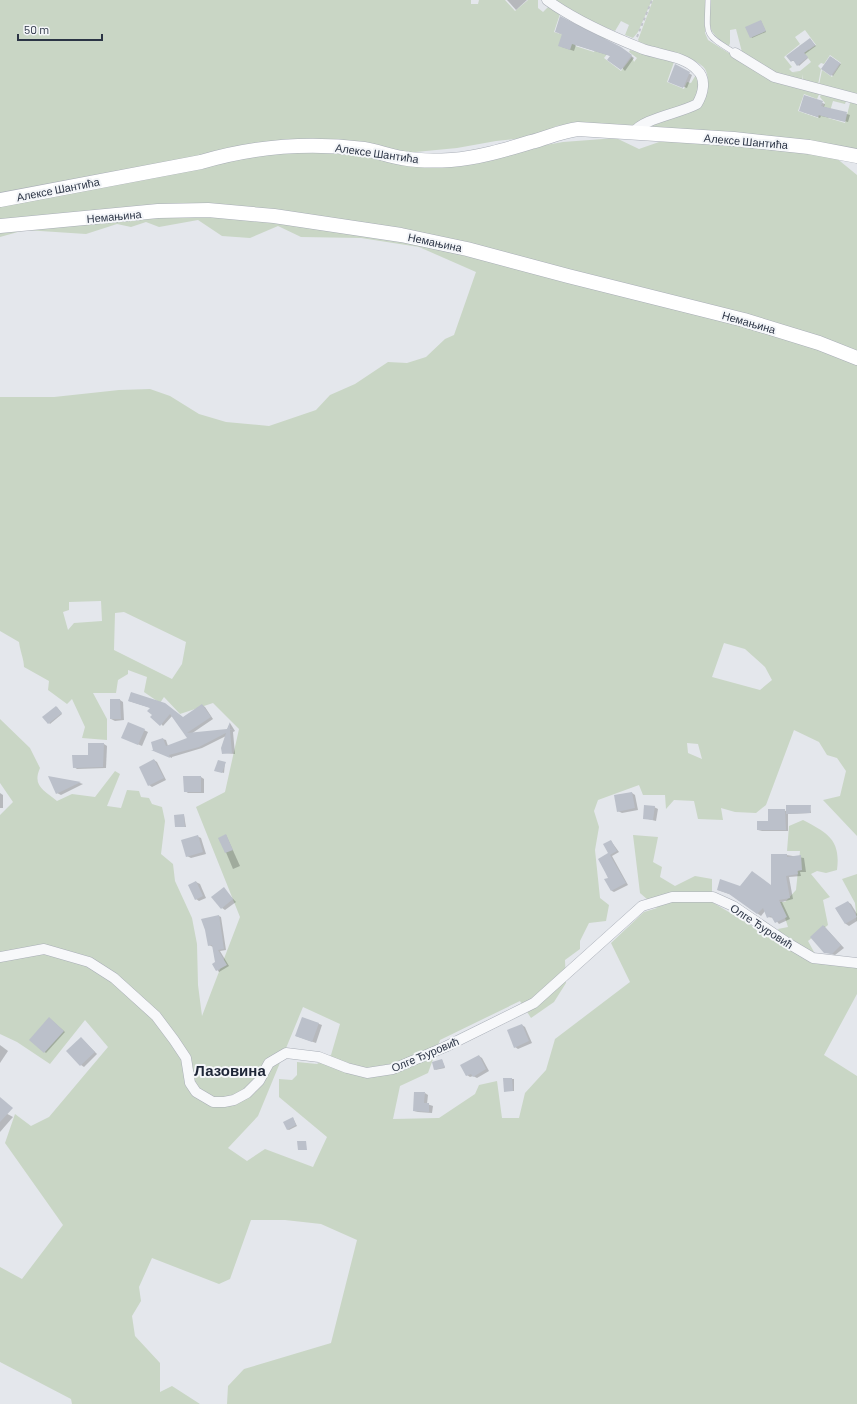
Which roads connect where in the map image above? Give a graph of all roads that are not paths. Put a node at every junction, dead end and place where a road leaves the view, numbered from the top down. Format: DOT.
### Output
graph roads {
  1 [pos="547,0"];
  2 [pos="708,0"];
  3 [pos="735,53"];
  4 [pos="857,99"];
  5 [pos="634,132"];
  6 [pos="857,156"];
  7 [pos="0,200"];
  8 [pos="0,226"];
  9 [pos="857,358"];
  10 [pos="0,957"];
  11 [pos="857,963"];
  1 -- 5 [label="street"];
  2 -- 3 [label="lane"];
  3 -- 4 [label="street"];
  5 -- 6 [label="main road, Алексе Шантића"];
  5 -- 7 [label="main road, Алексе Шантића"];
  8 -- 9 [label="main road, Немањина"];
  10 -- 11 [label="street, Олге Ђуровић"];
}
